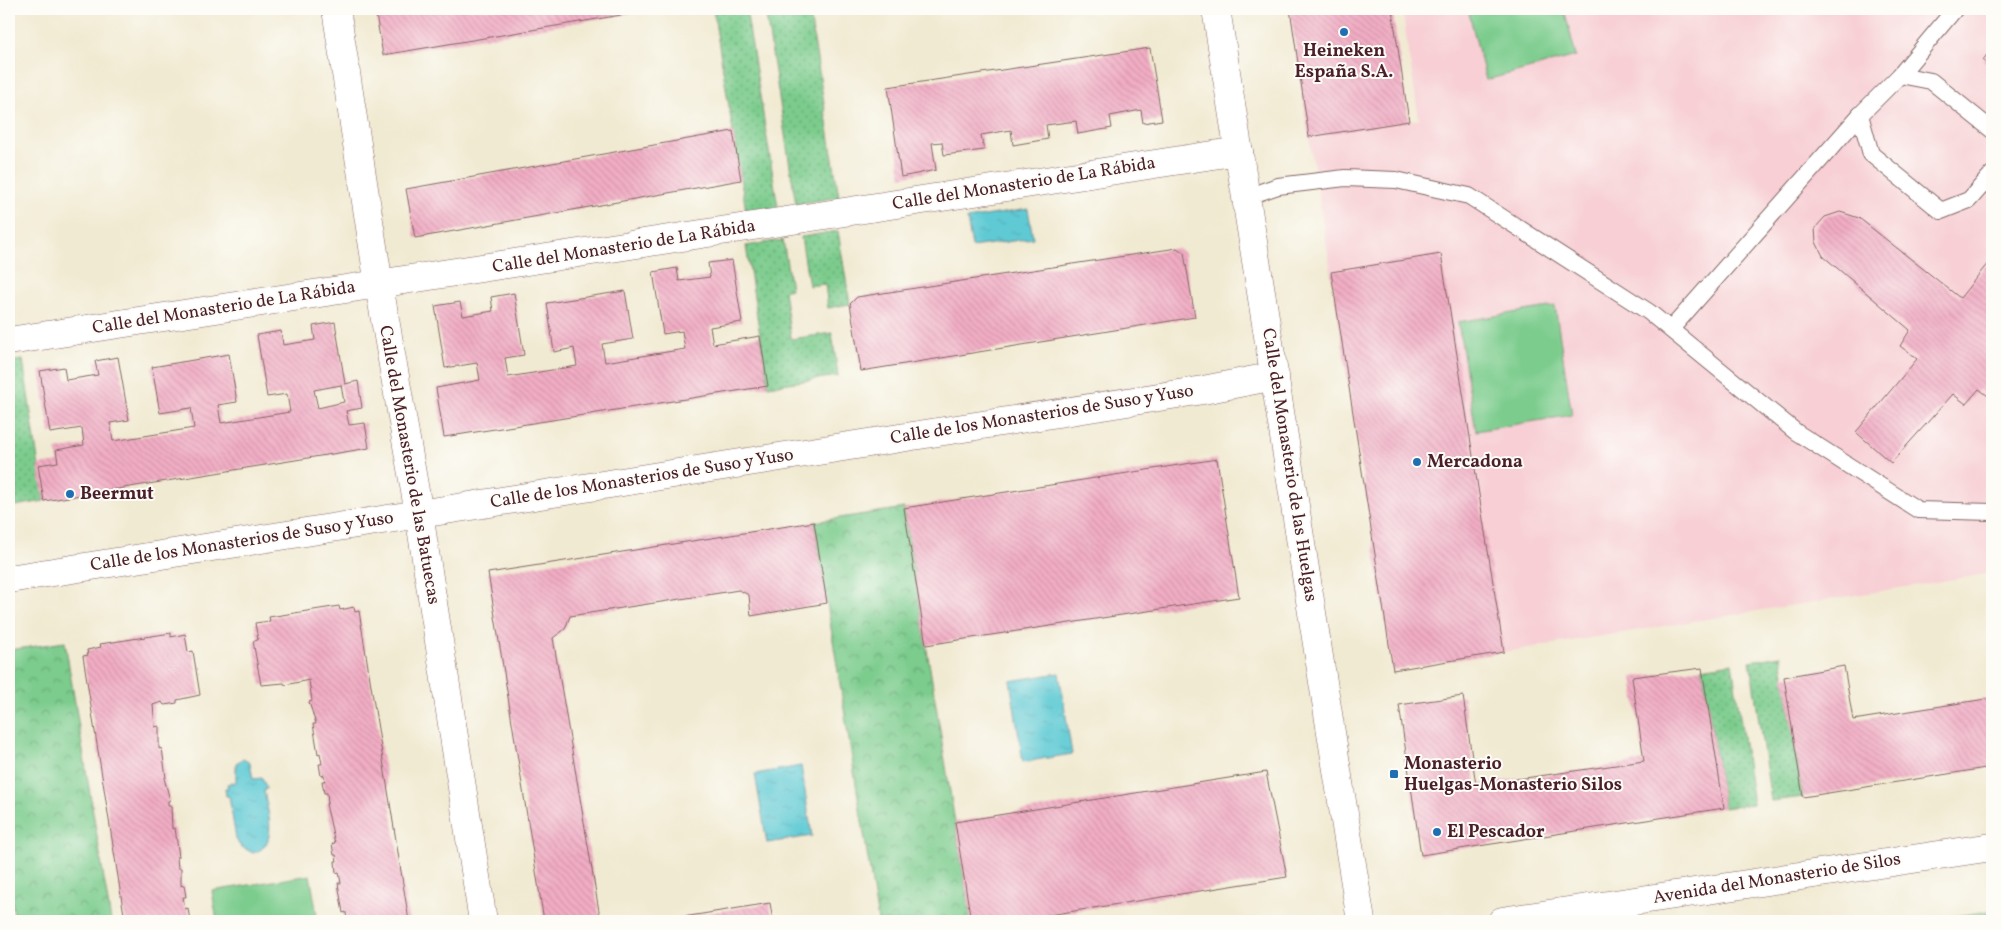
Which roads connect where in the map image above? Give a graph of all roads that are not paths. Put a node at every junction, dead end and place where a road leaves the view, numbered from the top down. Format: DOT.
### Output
graph roads {
  1 [pos="336,9"];
  2 [pos="1216,9"];
  3 [pos="1955,9"];
  4 [pos="1900,75"];
  5 [pos="1860,115"];
  6 [pos="1992,130"];
  7 [pos="1239,151"];
  8 [pos="1992,174"];
  9 [pos="1246,197"];
  10 [pos="378,285"];
  11 [pos="1671,329"];
  12 [pos="9,341"];
  13 [pos="1275,376"];
  14 [pos="1992,512"];
  15 [pos="419,514"];
  16 [pos="9,579"];
  17 [pos="1992,847"];
  18 [pos="484,921"];
  19 [pos="1361,921"];
  20 [pos="1502,921"];
  1 -- 10 [label="street, Calle del Monasterio de las Batuecas"];
  2 -- 7 [label="street, Calle del Monasterio de las Huelgas"];
  3 -- 4 [label="lane"];
  4 -- 5 [label="lane"];
  4 -- 6 [label="lane"];
  5 -- 8 [label="lane"];
  5 -- 11 [label="lane"];
  7 -- 9 [label="street, Calle del Monasterio de las Huelgas"];
  7 -- 10 [label="street, Calle del Monasterio de La Rábida"];
  9 -- 11 [label="lane"];
  9 -- 13 [label="street, Calle del Monasterio de las Huelgas"];
  10 -- 12 [label="street, Calle del Monasterio de La Rábida"];
  10 -- 15 [label="street, Calle del Monasterio de las Batuecas"];
  11 -- 14 [label="lane"];
  13 -- 15 [label="street, Calle de los Monasterios de Suso y Yuso"];
  13 -- 19 [label="street, Calle del Monasterio de las Huelgas"];
  15 -- 16 [label="street, Calle de los Monasterios de Suso y Yuso"];
  15 -- 18 [label="street, Calle del Monasterio de las Batuecas"];
  17 -- 20 [label="street, Avenida del Monasterio de Silos"];
}
